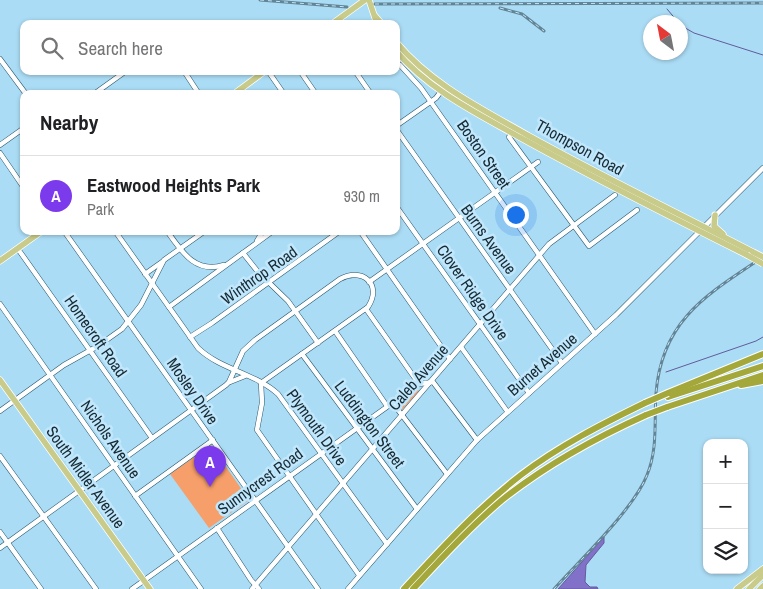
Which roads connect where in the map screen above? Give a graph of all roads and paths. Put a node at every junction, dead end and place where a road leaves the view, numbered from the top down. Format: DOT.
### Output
graph roads {
  1 [pos="367,0"];
  2 [pos="374,16"];
  3 [pos="338,20"];
  4 [pos="375,20"];
  5 [pos="378,20"];
  6 [pos="400,46"];
  7 [pos="400,55"];
  8 [pos="0,58"];
  9 [pos="400,65"];
  10 [pos="120,75"];
  11 [pos="187,75"];
  12 [pos="261,75"];
  13 [pos="270,75"];
  14 [pos="303,75"];
  15 [pos="358,75"];
  16 [pos="443,89"];
  17 [pos="23,90"];
  18 [pos="100,90"];
  19 [pos="197,90"];
  20 [pos="240,90"];
  21 [pos="281,90"];
  22 [pos="313,90"];
  23 [pos="369,90"];
  24 [pos="431,102"];
  25 [pos="400,125"];
  26 [pos="20,131"];
  27 [pos="400,134"];
  28 [pos="509,137"];
  29 [pos="0,145"];
  30 [pos="0,153"];
  31 [pos="538,162"];
  32 [pos="531,166"];
  33 [pos="763,168"];
  34 [pos="20,182"];
  35 [pos="495,192"];
  36 [pos="615,195"];
  37 [pos="637,210"];
  38 [pos="400,211"];
  39 [pos="715,214"];
  40 [pos="459,218"];
  41 [pos="573,225"];
  42 [pos="701,229"];
  43 [pos="37,235"];
  44 [pos="67,235"];
  45 [pos="118,235"];
  46 [pos="170,235"];
  47 [pos="200,235"];
  48 [pos="261,235"];
  49 [pos="267,235"];
  50 [pos="335,235"];
  51 [pos="363,235"];
  52 [pos="735,242"];
  53 [pos="423,243"];
  54 [pos="255,244"];
  55 [pos="18,249"];
  56 [pos="180,250"];
  57 [pos="244,253"];
  58 [pos="750,254"];
  59 [pos="540,255"];
  60 [pos="763,257"];
  61 [pos="164,260"];
  62 [pos="0,261"];
  63 [pos="232,261"];
  64 [pos="763,264"];
  65 [pos="211,267"];
  66 [pos="387,270"];
  67 [pos="145,274"];
  68 [pos="211,276"];
  69 [pos="270,282"];
  70 [pos="369,282"];
  71 [pos="152,284"];
  72 [pos="510,289"];
  73 [pos="0,304"];
  74 [pos="169,307"];
  75 [pos="366,308"];
  76 [pos="296,312"];
  77 [pos="128,322"];
  78 [pos="480,324"];
  79 [pos="335,331"];
  80 [pos="595,334"];
  81 [pos="190,337"];
  82 [pos="318,343"];
  83 [pos="461,347"];
  84 [pos="90,350"];
  85 [pos="302,354"];
  86 [pos="763,355"];
  87 [pos="450,359"];
  88 [pos="562,363"];
  89 [pos="763,366"];
  90 [pos="233,370"];
  91 [pos="50,375"];
  92 [pos="763,375"];
  93 [pos="245,376"];
  94 [pos="0,380"];
  95 [pos="430,381"];
  96 [pos="229,382"];
  97 [pos="763,382"];
  98 [pos="261,383"];
  99 [pos="419,384"];
  100 [pos="728,387"];
  101 [pos="529,393"];
  102 [pos="668,395"];
  103 [pos="15,400"];
  104 [pos="392,402"];
  105 [pos="387,406"];
  106 [pos="191,410"];
  107 [pos="0,411"];
  108 [pos="508,411"];
  109 [pos="402,414"];
  110 [pos="357,427"];
  111 [pos="152,438"];
  112 [pos="213,440"];
  113 [pos="476,440"];
  114 [pos="373,448"];
  115 [pos="321,453"];
  116 [pos="0,456"];
  117 [pos="114,466"];
  118 [pos="447,474"];
  119 [pos="289,476"];
  120 [pos="343,483"];
  121 [pos="79,490"];
  122 [pos="135,496"];
  123 [pos="255,501"];
  124 [pos="417,509"];
  125 [pos="316,515"];
  126 [pos="44,517"];
  127 [pos="216,528"];
  128 [pos="0,532"];
  129 [pos="8,543"];
  130 [pos="387,544"];
  131 [pos="288,547"];
  132 [pos="0,548"];
  133 [pos="178,557"];
  134 [pos="763,569"];
  135 [pos="360,575"];
  136 [pos="763,575"];
  137 [pos="144,580"];
  138 [pos="763,586"];
  139 [pos="256,588"];
  140 [pos="41,589"];
  141 [pos="96,589"];
  142 [pos="132,589"];
  143 [pos="150,589"];
  144 [pos="201,589"];
  145 [pos="318,589"];
  146 [pos="348,589"];
  147 [pos="404,589"];
  148 [pos="414,589"];
  149 [pos="737,589"];
  150 [pos="749,589"];
  151 [pos="760,589"];
  1 -- 2 [label="main road"];
  1 -- 3 [label="main road"];
  2 -- 4 [label="main road"];
  2 -- 5 [label="main road"];
  6 -- 16 [label="main road, Thompson Road"];
  7 -- 16 [label="main road, Thompson Road"];
  8 -- 17 [label="street"];
  9 -- 24 [label="street, Boston Street"];
  10 -- 18 [label="street"];
  11 -- 19 [label="street"];
  12 -- 20 [label="main road"];
  13 -- 21 [label="street"];
  14 -- 22 [label="street"];
  15 -- 23 [label="street"];
  16 -- 24 [label="street"];
  16 -- 42 [label="main road, Thompson Road"];
  24 -- 25 [label="street"];
  24 -- 35 [label="street, Boston Street"];
  26 -- 29 [label="street"];
  27 -- 40 [label="street, Burns Avenue"];
  28 -- 32 [label="street"];
  30 -- 34 [label="street"];
  31 -- 32 [label="street"];
  32 -- 35 [label="street"];
  32 -- 41 [label="street"];
  33 -- 39 [label="street, Burnet Avenue"];
  35 -- 40 [label="street"];
  35 -- 59 [label="street, Boston Street"];
  36 -- 41 [label="street, Caleb Avenue"];
  37 -- 41 [label="street"];
  38 -- 53 [label="street, Clover Ridge Drive"];
  39 -- 42 [label="street, Burnet Avenue"];
  39 -- 52 [label="main road"];
  40 -- 53 [label="street"];
  40 -- 72 [label="street, Burns Avenue"];
  41 -- 59 [label="street, Caleb Avenue"];
  42 -- 52 [label="main road, Thompson Road"];
  42 -- 58 [label="main road, Thompson Road"];
  42 -- 80 [label="street, Burnet Avenue"];
  43 -- 55 [label="main road"];
  44 -- 77 [label="street, Mosley Drive"];
  45 -- 67 [label="street, Plymouth Drive"];
  46 -- 56 [label="street"];
  47 -- 56 [label="street"];
  48 -- 54 [label="street"];
  49 -- 54 [label="street"];
  50 -- 69 [label="street, Winthrop Road"];
  51 -- 66 [label="street"];
  52 -- 58 [label="main road, Thompson Road"];
  53 -- 66 [label="street"];
  53 -- 78 [label="street, Clover Ridge Drive"];
  54 -- 57 [label="street"];
  55 -- 62 [label="main road"];
  55 -- 84 [label="street, Homecroft Road"];
  56 -- 61 [label="street"];
  56 -- 65 [label="street"];
  57 -- 63 [label="street"];
  57 -- 69 [label="street"];
  58 -- 60 [label="main road, Thompson Road, bridge"];
  58 -- 64 [label="main road, Thompson Road, bridge"];
  59 -- 72 [label="street, Caleb Avenue"];
  59 -- 80 [label="street, Boston Street"];
  61 -- 67 [label="street"];
  61 -- 71 [label="street"];
  63 -- 65 [label="street"];
  63 -- 68 [label="street"];
  65 -- 68 [label="street"];
  66 -- 70 [label="street"];
  66 -- 87 [label="street"];
  67 -- 71 [label="street, Plymouth Drive"];
  68 -- 74 [label="street"];
  69 -- 76 [label="street"];
  69 -- 81 [label="street, Winthrop Road"];
  70 -- 75 [label="street"];
  70 -- 76 [label="street"];
  71 -- 74 [label="street, Plymouth Drive"];
  71 -- 77 [label="street"];
  72 -- 78 [label="street, Caleb Avenue"];
  72 -- 88 [label="street, Burns Avenue"];
  73 -- 91 [label="street, Nichols Avenue"];
  74 -- 81 [label="street, Plymouth Drive"];
  75 -- 79 [label="street"];
  75 -- 99 [label="street"];
  76 -- 82 [label="street"];
  76 -- 90 [label="street"];
  77 -- 84 [label="street"];
  77 -- 106 [label="street, Mosley Drive"];
  78 -- 83 [label="street, Caleb Avenue"];
  78 -- 101 [label="street, Clover Ridge Drive"];
  79 -- 82 [label="street"];
  79 -- 105 [label="street"];
  80 -- 88 [label="street, Burnet Avenue"];
  81 -- 90 [label="street, Plymouth Drive"];
  82 -- 85 [label="street"];
  83 -- 87 [label="street, Caleb Avenue"];
  83 -- 108 [label="street"];
  84 -- 91 [label="street"];
  84 -- 111 [label="street, Homecroft Road"];
  85 -- 98 [label="street"];
  85 -- 110 [label="street, Luddington Street"];
  86 -- 102 [label="highway"];
  87 -- 95 [label="street, Caleb Avenue"];
  88 -- 101 [label="street, Burnet Avenue"];
  89 -- 102 [label="highway"];
  90 -- 93 [label="street, Plymouth Drive"];
  90 -- 96 [label="street"];
  91 -- 103 [label="street"];
  91 -- 117 [label="street, Nichols Avenue"];
  92 -- 100 [label="highway"];
  93 -- 96 [label="street"];
  93 -- 98 [label="street, Plymouth Drive"];
  94 -- 103 [label="main road, South Midler Avenue"];
  95 -- 99 [label="street, Sunnycrest Road"];
  95 -- 109 [label="street, Caleb Avenue"];
  95 -- 113 [label="street"];
  96 -- 106 [label="street"];
  97 -- 100 [label="highway"];
  98 -- 115 [label="street, Plymouth Drive"];
  98 -- 119 [label="street"];
  99 -- 104 [label="street, Sunnycrest Road"];
  100 -- 148 [label="highway, bridge"];
  101 -- 108 [label="street, Burnet Avenue"];
  102 -- 147 [label="highway, bridge"];
  103 -- 107 [label="street"];
  103 -- 121 [label="main road, South Midler Avenue"];
  104 -- 105 [label="street, Sunnycrest Road"];
  104 -- 109 [label="street"];
  105 -- 110 [label="street, Sunnycrest Road"];
  106 -- 111 [label="street"];
  106 -- 112 [label="street, Mosley Drive"];
  108 -- 113 [label="street, Burnet Avenue"];
  109 -- 114 [label="street, Caleb Avenue"];
  109 -- 118 [label="street"];
  110 -- 114 [label="street, Luddington Street"];
  110 -- 115 [label="street, Sunnycrest Road"];
  111 -- 117 [label="street"];
  112 -- 122 [label="street"];
  112 -- 123 [label="street, Mosley Drive"];
  113 -- 118 [label="street, Burnet Avenue"];
  114 -- 120 [label="street, Caleb Avenue"];
  114 -- 124 [label="street, Luddington Street"];
  115 -- 119 [label="street, Sunnycrest Road"];
  115 -- 120 [label="street, Plymouth Drive"];
  116 -- 126 [label="street"];
  117 -- 121 [label="street"];
  117 -- 122 [label="street, Nichols Avenue"];
  118 -- 124 [label="street, Burnet Avenue"];
  119 -- 123 [label="street, Sunnycrest Road"];
  119 -- 125 [label="street"];
  120 -- 125 [label="street, Caleb Avenue"];
  120 -- 130 [label="street, Plymouth Drive"];
  121 -- 126 [label="street"];
  121 -- 137 [label="main road, South Midler Avenue"];
  122 -- 133 [label="street, Nichols Avenue"];
  123 -- 127 [label="street, Sunnycrest Road"];
  123 -- 131 [label="street, Mosley Drive"];
  124 -- 130 [label="street, Burnet Avenue"];
  125 -- 131 [label="street, Caleb Avenue"];
  125 -- 135 [label="street"];
  126 -- 129 [label="street"];
  126 -- 141 [label="street"];
  127 -- 133 [label="street, Sunnycrest Road"];
  127 -- 139 [label="street"];
  128 -- 129 [label="street"];
  129 -- 132 [label="street"];
  129 -- 140 [label="street"];
  130 -- 135 [label="street, Burnet Avenue"];
  131 -- 139 [label="street, Caleb Avenue"];
  131 -- 145 [label="street, Mosley Drive"];
  133 -- 137 [label="street, Sunnycrest Road"];
  133 -- 144 [label="street, Nichols Avenue"];
  134 -- 149 [label="main road"];
  135 -- 146 [label="street, Burnet Avenue"];
  136 -- 150 [label="main road"];
  137 -- 142 [label="street, Sunnycrest Road"];
  137 -- 143 [label="main road, South Midler Avenue"];
  138 -- 151 [label="main road"];
}
